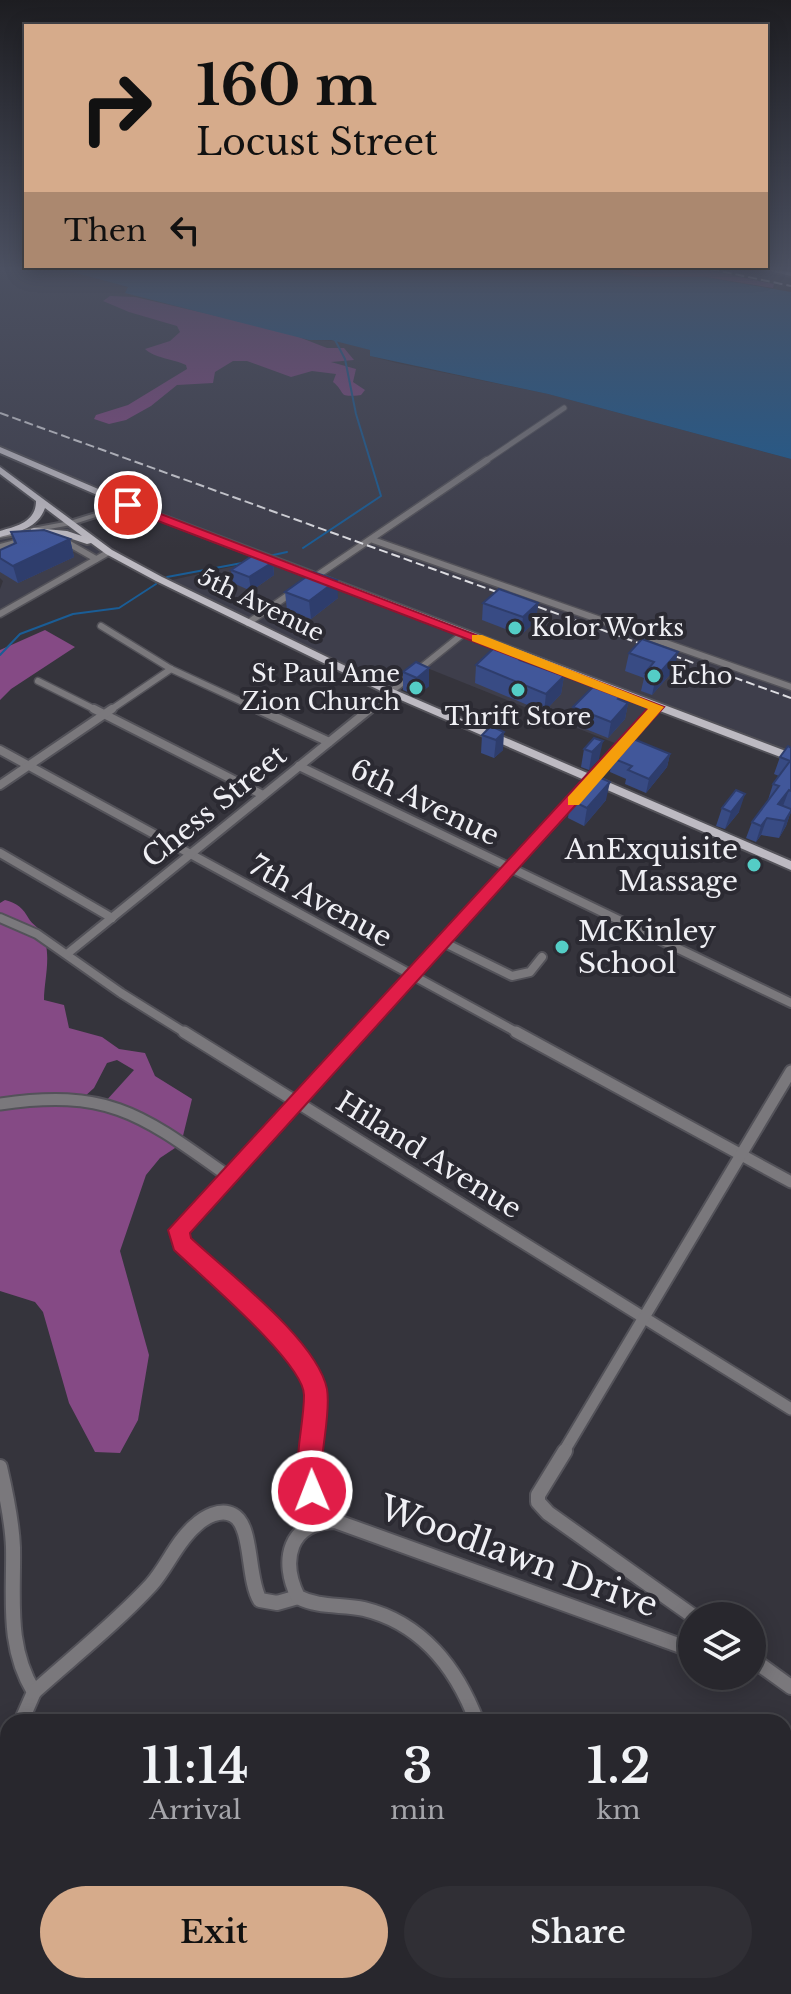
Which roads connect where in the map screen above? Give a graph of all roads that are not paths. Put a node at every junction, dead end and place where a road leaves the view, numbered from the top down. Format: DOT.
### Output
graph roads {
  1 [pos="564,408"];
  2 [pos="0,450"];
  3 [pos="0,470"];
  4 [pos="40,500"];
  5 [pos="128,505"];
  6 [pos="71,523"];
  7 [pos="29,531"];
  8 [pos="0,535"];
  9 [pos="373,540"];
  10 [pos="0,547"];
  11 [pos="109,552"];
  12 [pos="96,559"];
  13 [pos="315,577"];
  14 [pos="0,614"];
  15 [pos="248,623"];
  16 [pos="101,626"];
  17 [pos="464,633"];
  18 [pos="171,669"];
  19 [pos="38,681"];
  20 [pos="791,687"];
  21 [pos="391,692"];
  22 [pos="657,707"];
  23 [pos="104,715"];
  24 [pos="329,742"];
  25 [pos="0,750"];
  26 [pos="791,757"];
  27 [pos="28,766"];
  28 [pos="299,766"];
  29 [pos="593,780"];
  30 [pos="0,785"];
  31 [pos="263,795"];
  32 [pos="0,853"];
  33 [pos="189,854"];
  34 [pos="789,861"];
  35 [pos="511,868"];
  36 [pos="0,918"];
  37 [pos="112,918"];
  38 [pos="443,942"];
  39 [pos="67,954"];
  40 [pos="542,957"];
  41 [pos="412,976"];
  42 [pos="791,1003"];
  43 [pos="791,1071"];
  44 [pos="297,1101"];
  45 [pos="0,1104"];
  46 [pos="741,1155"];
  47 [pos="228,1176"];
  48 [pos="791,1182"];
  49 [pos="643,1316"];
  50 [pos="791,1409"];
  51 [pos="0,1467"];
  52 [pos="322,1519"];
  53 [pos="298,1597"];
  54 [pos="678,1605"];
  55 [pos="678,1645"];
  56 [pos="766,1669"];
  57 [pos="791,1687"];
  58 [pos="34,1692"];
  59 [pos="24,1714"];
  60 [pos="473,1714"];
  1 -- 9 [label="street"];
  2 -- 5 [label="main road"];
  3 -- 4 [label="main road, 5th Avenue"];
  4 -- 6 [label="main road, 5th Avenue"];
  4 -- 8 [label="main road"];
  5 -- 6 [label="street"];
  5 -- 13 [label="main road"];
  6 -- 7 [label="street"];
  6 -- 11 [label="main road, 5th Avenue"];
  7 -- 8 [label="street"];
  7 -- 11 [label="main road"];
  9 -- 13 [label="street"];
  9 -- 20 [label="street"];
  10 -- 12 [label="street"];
  11 -- 12 [label="street"];
  11 -- 15 [label="main road, 5th Avenue"];
  12 -- 14 [label="street"];
  13 -- 15 [label="street"];
  13 -- 17 [label="main road"];
  15 -- 21 [label="main road, 5th Avenue"];
  16 -- 18 [label="street"];
  17 -- 21 [label="street, Chess Street"];
  17 -- 22 [label="main road"];
  18 -- 23 [label="street"];
  18 -- 24 [label="street"];
  19 -- 23 [label="street"];
  21 -- 24 [label="street, Chess Street"];
  21 -- 29 [label="main road, 5th Avenue"];
  22 -- 26 [label="main road"];
  22 -- 29 [label="street"];
  23 -- 27 [label="street"];
  23 -- 31 [label="street"];
  24 -- 28 [label="street, Chess Street"];
  25 -- 27 [label="street, 7th Avenue"];
  27 -- 30 [label="street"];
  27 -- 33 [label="street, 7th Avenue"];
  28 -- 31 [label="street, Chess Street"];
  28 -- 35 [label="street, 6th Avenue"];
  29 -- 34 [label="main road, 5th Avenue"];
  29 -- 35 [label="street"];
  31 -- 33 [label="street, Chess Street"];
  32 -- 37 [label="street"];
  33 -- 37 [label="street, Chess Street"];
  33 -- 41 [label="street, 7th Avenue"];
  35 -- 38 [label="street"];
  35 -- 42 [label="street, 6th Avenue"];
  36 -- 39 [label="street, Hiland Avenue"];
  37 -- 39 [label="street, Chess Street"];
  38 -- 40 [label="street"];
  38 -- 41 [label="street"];
  39 -- 44 [label="street, Hiland Avenue"];
  41 -- 44 [label="street"];
  41 -- 46 [label="street, 7th Avenue"];
  43 -- 46 [label="street"];
  44 -- 47 [label="street"];
  44 -- 49 [label="street, Hiland Avenue"];
  45 -- 47 [label="street"];
  46 -- 48 [label="street, 7th Avenue"];
  46 -- 49 [label="street"];
  47 -- 52 [label="street"];
  49 -- 50 [label="street, Hiland Avenue"];
  49 -- 54 [label="street"];
  51 -- 58 [label="street"];
  52 -- 53 [label="street"];
  52 -- 55 [label="street, Woodlawn Drive"];
  53 -- 58 [label="street"];
  53 -- 60 [label="street"];
  56 -- 57 [label="street"];
  58 -- 59 [label="street"];
}
